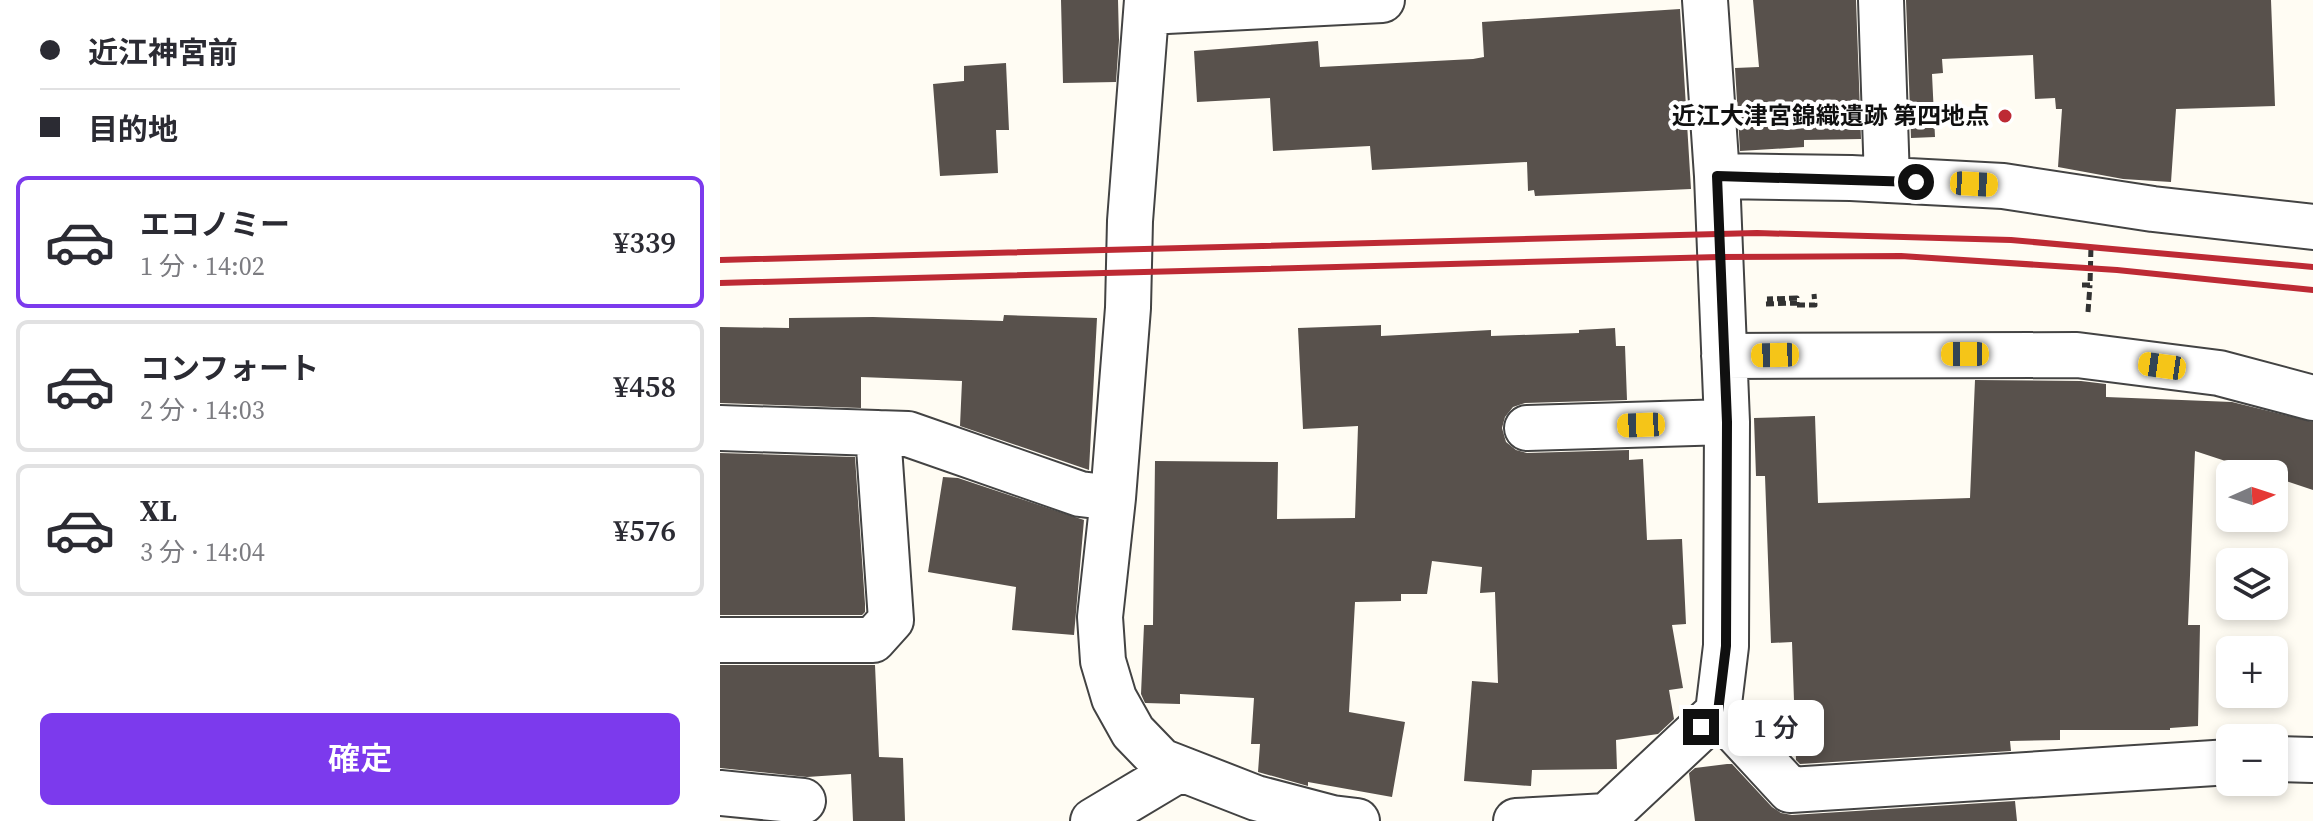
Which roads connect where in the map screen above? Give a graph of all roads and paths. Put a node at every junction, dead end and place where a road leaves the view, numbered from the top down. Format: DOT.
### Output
graph roads {
  1 [pos="1382,0"];
  2 [pos="1705,0"];
  3 [pos="1881,0"];
  4 [pos="1147,6"];
  5 [pos="1717,176"];
  6 [pos="1887,180"];
  7 [pos="2313,227"];
  8 [pos="2091,233"];
  9 [pos="2082,285"];
  10 [pos="1814,294"];
  11 [pos="1797,305"];
  12 [pos="1724,356"];
  13 [pos="2313,398"];
  14 [pos="1727,422"];
  15 [pos="720,428"];
  16 [pos="1527,428"];
  17 [pos="878,433"];
  18 [pos="1113,498"];
  19 [pos="720,640"];
  20 [pos="1718,712"];
  21 [pos="2288,759"];
  22 [pos="2313,760"];
  23 [pos="2216,763"];
  24 [pos="1180,769"];
  25 [pos="720,793"];
  26 [pos="803,801"];
  27 [pos="1577,819"];
  28 [pos="1093,821"];
  29 [pos="1357,821"];
  30 [pos="1516,821"];
  1 -- 4 [label="street"];
  2 -- 5 [label="street"];
  3 -- 6 [label="street"];
  4 -- 18 [label="street"];
  5 -- 6 [label="street"];
  5 -- 12 [label="street"];
  6 -- 7 [label="street"];
  8 -- 9 [label="path"];
  10 -- 11 [label="path"];
  12 -- 13 [label="street"];
  12 -- 14 [label="street"];
  14 -- 16 [label="street"];
  14 -- 20 [label="street"];
  15 -- 17 [label="street"];
  17 -- 18 [label="street"];
  17 -- 19 [label="street"];
  18 -- 24 [label="street"];
  20 -- 23 [label="street"];
  20 -- 27 [label="street"];
  21 -- 22 [label="street"];
  24 -- 28 [label="street"];
  24 -- 29 [label="street"];
  25 -- 26 [label="street"];
  27 -- 30 [label="street"];
}
